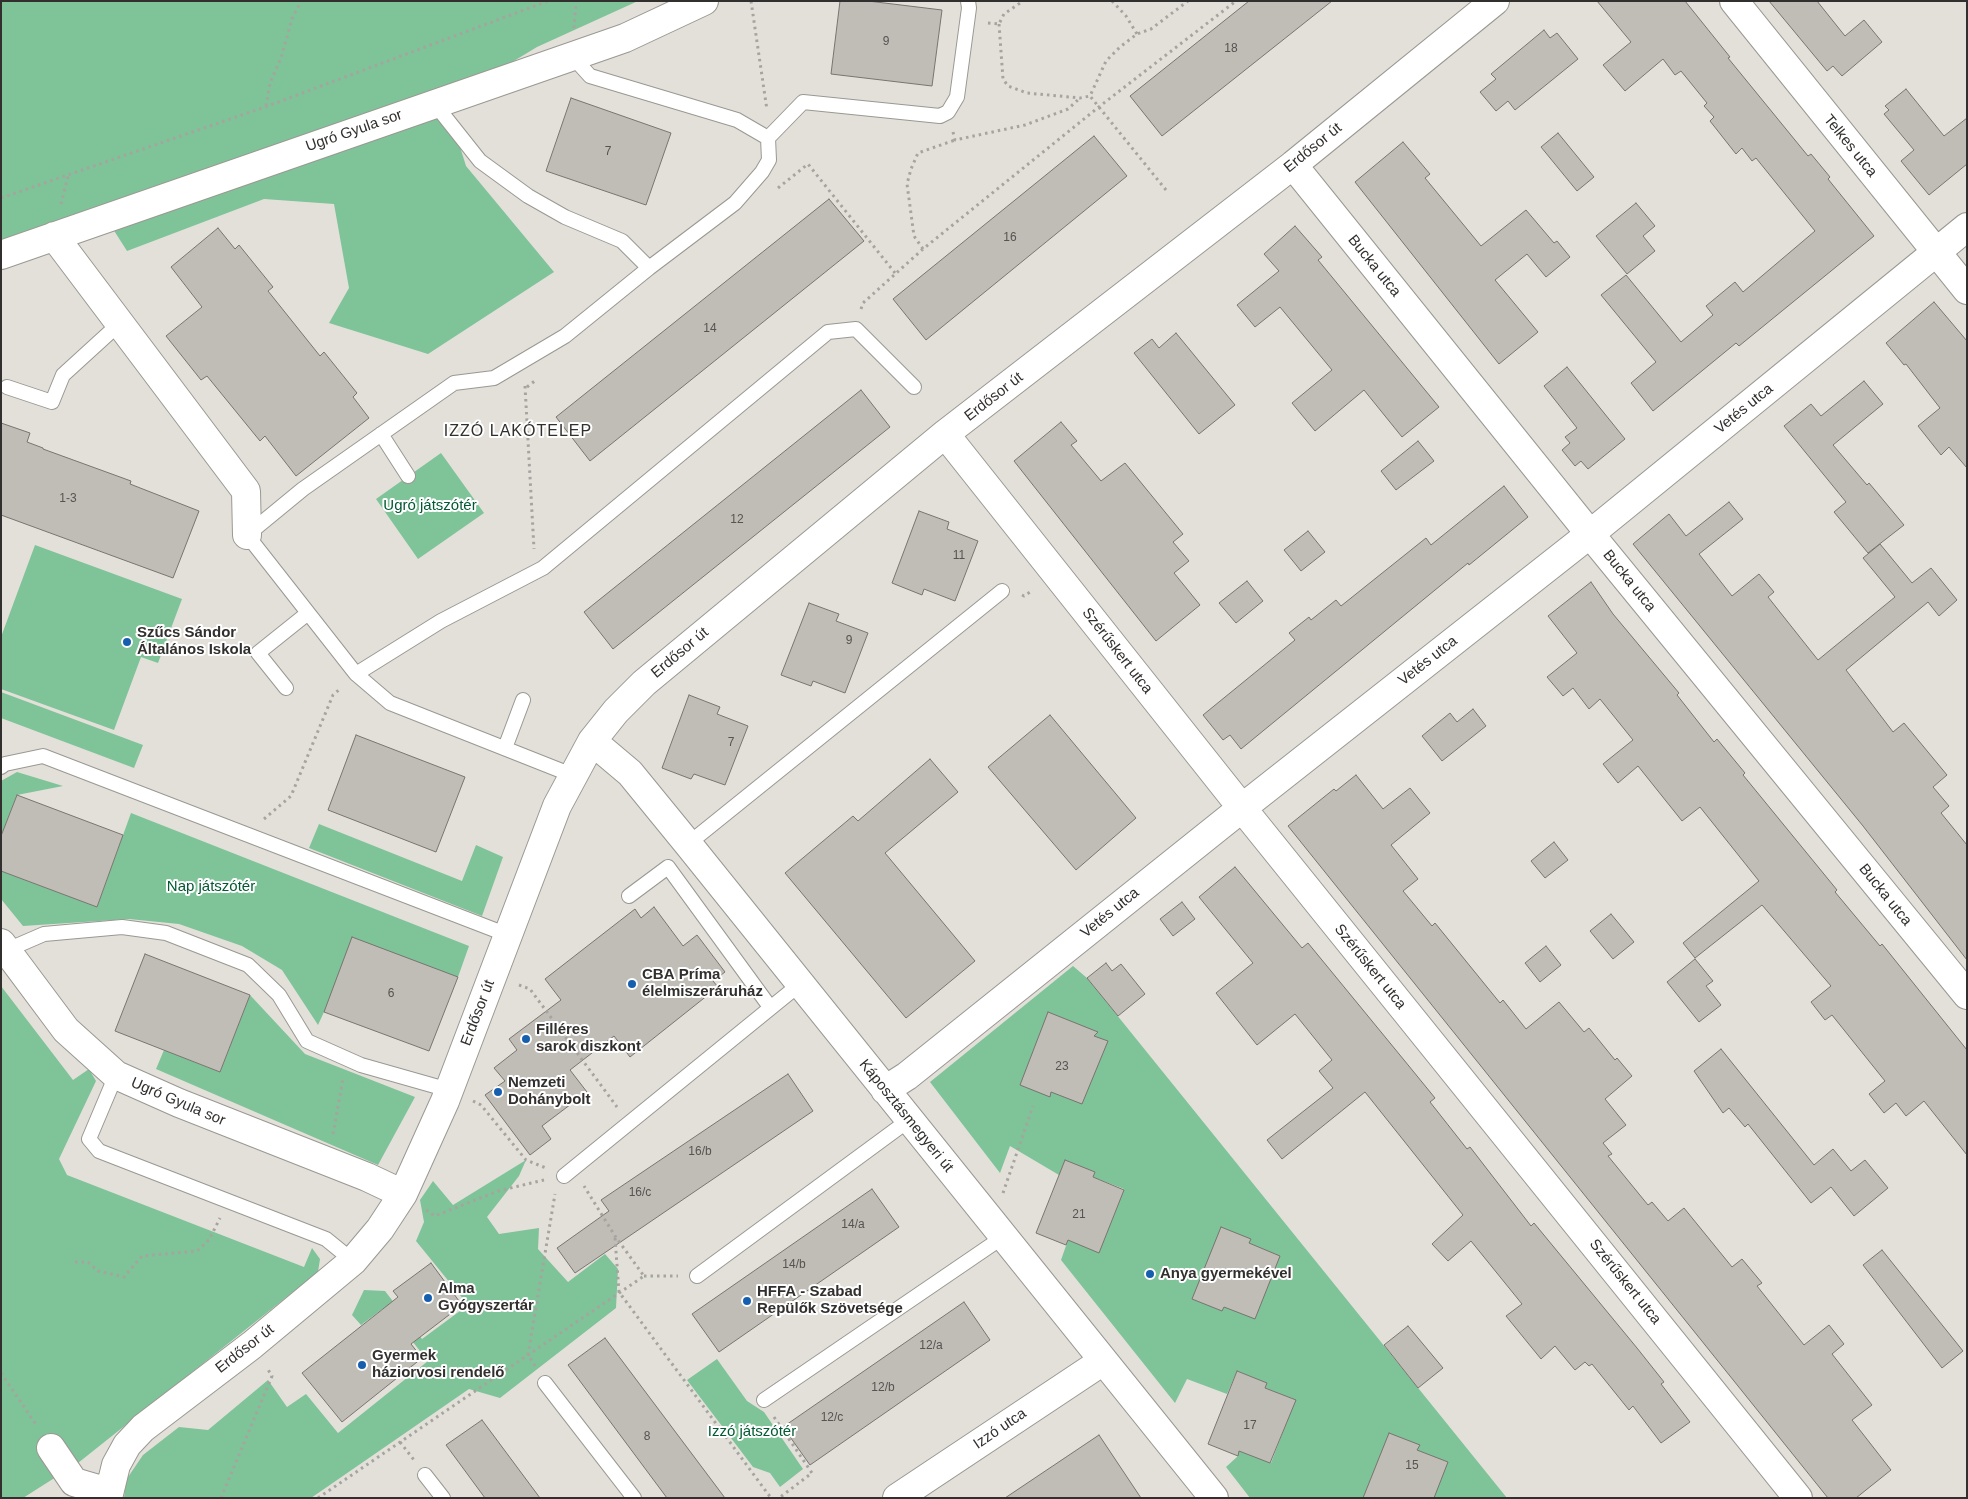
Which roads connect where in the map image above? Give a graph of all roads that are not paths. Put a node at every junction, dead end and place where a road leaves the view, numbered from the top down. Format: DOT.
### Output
graph roads {
  1 [pos="704,1"];
  2 [pos="968,1"];
  3 [pos="1494,1"];
  4 [pos="1734,1"];
  5 [pos="572,56"];
  6 [pos="434,103"];
  7 [pos="768,138"];
  8 [pos="1293,165"];
  9 [pos="1967,227"];
  10 [pos="54,236"];
  11 [pos="1936,252"];
  12 [pos="1,255"];
  13 [pos="650,268"];
  14 [pos="1967,290"];
  15 [pos="120,323"];
  16 [pos="7,387"];
  17 [pos="914,387"];
  18 [pos="380,434"];
  19 [pos="945,434"];
  20 [pos="408,476"];
  21 [pos="1590,534"];
  22 [pos="247,535"];
  23 [pos="1002,591"];
  24 [pos="308,612"];
  25 [pos="356,674"];
  26 [pos="286,688"];
  27 [pos="523,700"];
  28 [pos="592,741"];
  29 [pos="505,748"];
  30 [pos="1,767"];
  31 [pos="572,775"];
  32 [pos="1242,808"];
  33 [pos="688,844"];
  34 [pos="629,896"];
  35 [pos="508,935"];
  36 [pos="4,947"];
  37 [pos="800,984"];
  38 [pos="1967,995"];
  39 [pos="770,1007"];
  40 [pos="116,1075"];
  41 [pos="449,1090"];
  42 [pos="885,1090"];
  43 [pos="909,1120"];
  44 [pos="564,1176"];
  45 [pos="403,1194"];
  46 [pos="1003,1237"];
  47 [pos="353,1261"];
  48 [pos="697,1276"];
  49 [pos="1103,1361"];
  50 [pos="545,1383"];
  51 [pos="764,1400"];
  52 [pos="51,1448"];
  53 [pos="425,1475"];
  54 [pos="108,1495"];
  55 [pos="443,1498"];
  56 [pos="634,1498"];
  57 [pos="897,1498"];
  58 [pos="1214,1498"];
  59 [pos="1798,1498"];
  1 -- 5 [label="street, Ugró Gyula sor"];
  2 -- 7 [label="lane"];
  3 -- 8 [label="street, Erdősor út"];
  4 -- 11 [label="street, Telkes utca"];
  5 -- 6 [label="street, Ugró Gyula sor"];
  5 -- 7 [label="lane"];
  6 -- 10 [label="street, Ugró Gyula sor"];
  6 -- 13 [label="lane"];
  7 -- 13 [label="lane"];
  8 -- 19 [label="street, Erdősor út"];
  8 -- 21 [label="street, Bucka utca"];
  9 -- 11 [label="street, Vetés utca"];
  10 -- 12 [label="street, Ugró Gyula sor"];
  10 -- 15 [label="street"];
  11 -- 14 [label="street, Telkes utca"];
  11 -- 21 [label="street, Vetés utca"];
  13 -- 18 [label="lane"];
  15 -- 16 [label="lane"];
  15 -- 22 [label="street"];
  17 -- 25 [label="lane"];
  18 -- 20 [label="lane"];
  18 -- 22 [label="lane"];
  19 -- 28 [label="street, Erdősor út"];
  19 -- 32 [label="street, Szérűskert utca"];
  21 -- 32 [label="street, Vetés utca"];
  21 -- 38 [label="street, Bucka utca"];
  22 -- 24 [label="lane"];
  23 -- 33 [label="lane"];
  24 -- 25 [label="lane"];
  24 -- 26 [label="lane"];
  25 -- 29 [label="lane"];
  27 -- 29 [label="lane"];
  28 -- 31 [label="street, Erdősor út"];
  28 -- 33 [label="street, Káposztásmegyeri út"];
  29 -- 31 [label="lane"];
  30 -- 35 [label="lane"];
  31 -- 35 [label="street, Erdősor út"];
  32 -- 42 [label="street, Vetés utca"];
  32 -- 59 [label="street, Szérűskert utca"];
  33 -- 37 [label="street, Káposztásmegyeri út"];
  34 -- 39 [label="lane"];
  35 -- 41 [label="street, Erdősor út"];
  36 -- 40 [label="street, Ugró Gyula sor"];
  36 -- 41 [label="lane"];
  37 -- 39 [label="lane"];
  37 -- 42 [label="street, Káposztásmegyeri út"];
  39 -- 44 [label="lane"];
  40 -- 45 [label="street, Ugró Gyula sor"];
  40 -- 47 [label="lane"];
  41 -- 45 [label="street, Erdősor út"];
  42 -- 43 [label="street, Káposztásmegyeri út"];
  43 -- 46 [label="street, Káposztásmegyeri út"];
  43 -- 48 [label="lane"];
  45 -- 47 [label="street, Erdősor út"];
  46 -- 49 [label="street, Káposztásmegyeri út"];
  46 -- 51 [label="lane"];
  47 -- 54 [label="street, Erdősor út"];
  49 -- 57 [label="street, Izzó utca"];
  49 -- 58 [label="street, Káposztásmegyeri út"];
  50 -- 56 [label="lane"];
  52 -- 54 [label="street"];
  53 -- 55 [label="lane"];
}
